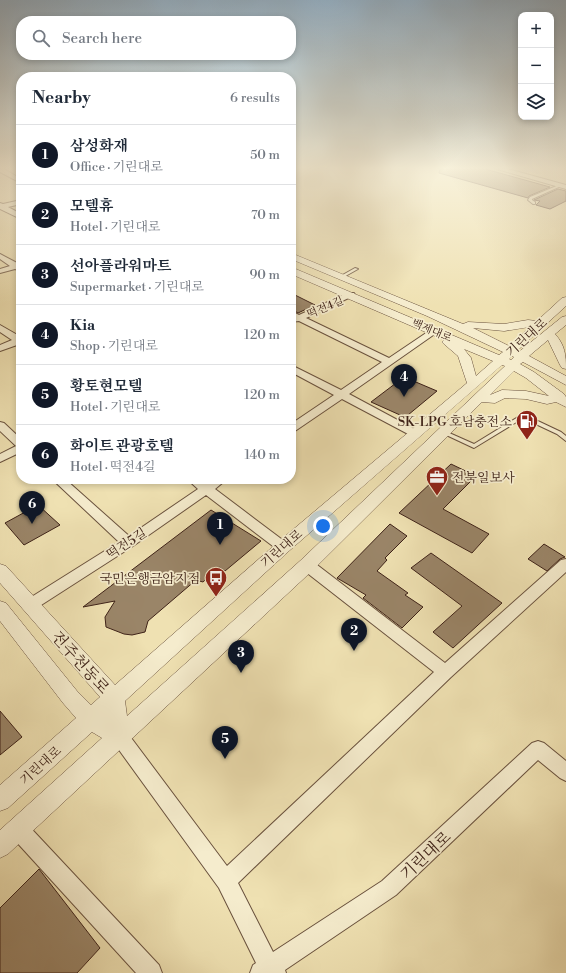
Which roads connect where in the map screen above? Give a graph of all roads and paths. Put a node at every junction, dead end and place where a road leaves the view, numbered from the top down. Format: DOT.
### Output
graph roads {
  1 [pos="0,256"];
  2 [pos="296,258"];
  3 [pos="16,265"];
  4 [pos="16,268"];
  5 [pos="356,269"];
  6 [pos="0,271"];
  7 [pos="296,272"];
  8 [pos="342,276"];
  9 [pos="351,295"];
  10 [pos="566,300"];
  11 [pos="296,317"];
  12 [pos="296,319"];
  13 [pos="566,319"];
  14 [pos="462,327"];
  15 [pos="0,328"];
  16 [pos="544,330"];
  17 [pos="435,332"];
  18 [pos="451,338"];
  19 [pos="16,339"];
  20 [pos="16,343"];
  21 [pos="0,348"];
  22 [pos="512,358"];
  23 [pos="389,362"];
  24 [pos="566,365"];
  25 [pos="296,371"];
  26 [pos="566,381"];
  27 [pos="477,390"];
  28 [pos="341,395"];
  29 [pos="562,400"];
  30 [pos="0,425"];
  31 [pos="296,426"];
  32 [pos="566,431"];
  33 [pos="414,433"];
  34 [pos="445,433"];
  35 [pos="558,433"];
  36 [pos="566,439"];
  37 [pos="16,442"];
  38 [pos="16,450"];
  39 [pos="0,458"];
  40 [pos="64,484"];
  41 [pos="199,484"];
  42 [pos="214,484"];
  43 [pos="206,490"];
  44 [pos="128,542"];
  45 [pos="282,547"];
  46 [pos="566,564"];
  47 [pos="307,565"];
  48 [pos="0,571"];
  49 [pos="30,605"];
  50 [pos="3,618"];
  51 [pos="445,672"];
  52 [pos="114,698"];
  53 [pos="91,720"];
  54 [pos="120,737"];
  55 [pos="566,772"];
  56 [pos="0,800"];
  57 [pos="18,830"];
  58 [pos="0,846"];
  59 [pos="226,881"];
  60 [pos="268,971"];
  61 [pos="150,973"];
  1 -- 3 [label="street"];
  2 -- 8 [label="street, 백제대로"];
  4 -- 6 [label="street"];
  5 -- 8 [label="lane"];
  7 -- 9 [label="street, 백제대로"];
  8 -- 14 [label="street, 백제대로"];
  9 -- 11 [label="street, 떡전4길"];
  9 -- 17 [label="street, 백제대로"];
  10 -- 16 [label="street, 기린대로"];
  12 -- 23 [label="street"];
  13 -- 16 [label="street, 기린대로"];
  14 -- 16 [label="street"];
  14 -- 22 [label="street, 백제대로"];
  15 -- 19 [label="street"];
  16 -- 22 [label="street, 기린대로"];
  16 -- 24 [label="street"];
  17 -- 18 [label="street, 백제대로"];
  17 -- 23 [label="street"];
  18 -- 22 [label="street, 백제대로"];
  18 -- 27 [label="street"];
  20 -- 21 [label="street"];
  22 -- 26 [label="street, 백제대로"];
  22 -- 27 [label="street, 기린대로"];
  22 -- 29 [label="street, 백제대로"];
  23 -- 28 [label="street"];
  25 -- 28 [label="street"];
  27 -- 29 [label="street"];
  27 -- 33 [label="street, 기린대로"];
  27 -- 34 [label="street, 기린대로"];
  28 -- 31 [label="street"];
  28 -- 33 [label="street"];
  30 -- 37 [label="street"];
  32 -- 35 [label="lane"];
  33 -- 45 [label="street, 기린대로"];
  34 -- 35 [label="lane"];
  34 -- 47 [label="street, 기린대로"];
  35 -- 36 [label="lane"];
  38 -- 39 [label="street"];
  40 -- 44 [label="street"];
  41 -- 43 [label="street"];
  42 -- 43 [label="street, 떡전5길"];
  43 -- 44 [label="street, 떡전5길"];
  43 -- 45 [label="street"];
  44 -- 49 [label="street, 떡전5길"];
  45 -- 52 [label="street, 기린대로"];
  46 -- 51 [label="street"];
  47 -- 51 [label="street"];
  47 -- 54 [label="street, 기린대로"];
  48 -- 49 [label="street, 전주천동로"];
  49 -- 52 [label="street, 전주천동로"];
  50 -- 53 [label="street, 전주천동로"];
  51 -- 59 [label="street"];
  52 -- 53 [label="street, 기린대로"];
  52 -- 54 [label="street, 전주천동로"];
  53 -- 54 [label="street, 전주천동로"];
  53 -- 56 [label="street, 기린대로"];
  54 -- 57 [label="street, 기린대로"];
  54 -- 59 [label="street, 기린대로"];
  55 -- 60 [label="street, 기린대로"];
  57 -- 58 [label="street, 기린대로"];
  57 -- 61 [label="street"];
  59 -- 60 [label="street, 기린대로"];
}
